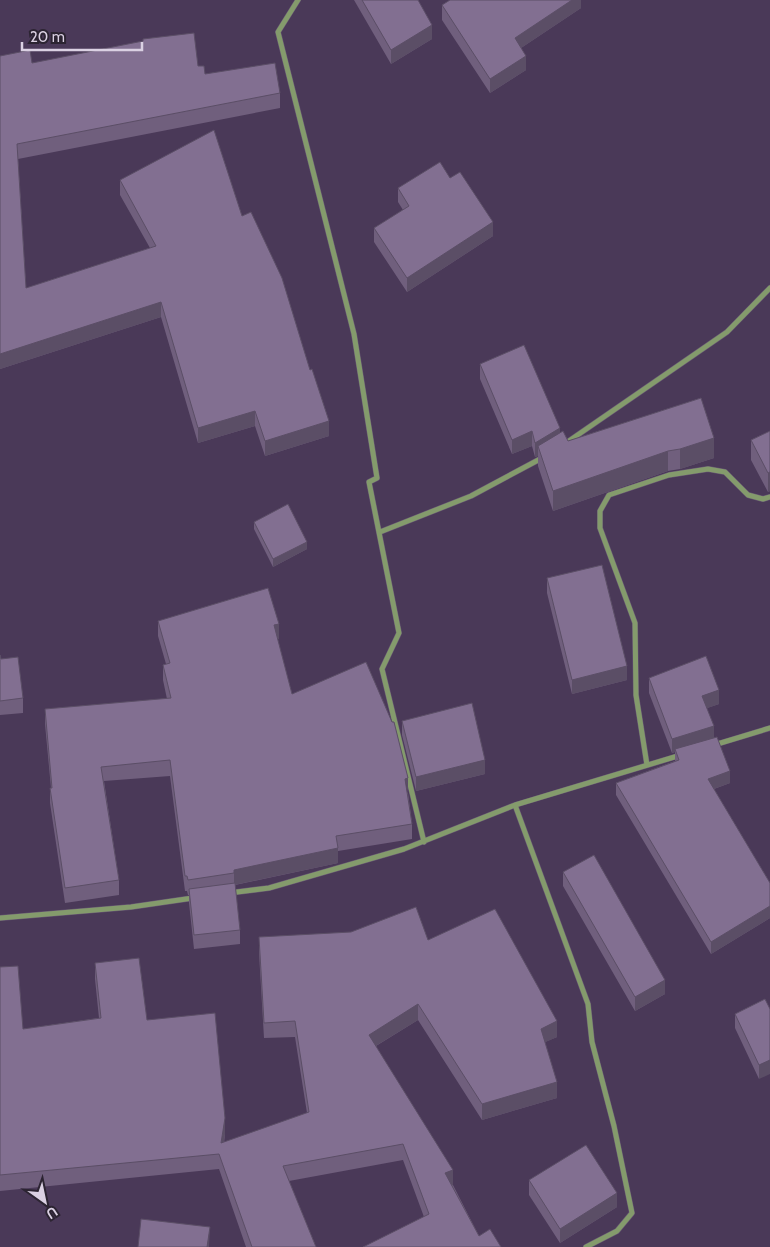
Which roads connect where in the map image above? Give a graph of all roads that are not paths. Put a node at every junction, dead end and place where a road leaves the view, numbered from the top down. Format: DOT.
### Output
graph roads {
  1 [pos="298,0"];
  2 [pos="770,288"];
  3 [pos="562,446"];
  4 [pos="547,456"];
  5 [pos="770,497"];
  6 [pos="380,532"];
  7 [pos="770,728"];
  8 [pos="704,748"];
  9 [pos="685,754"];
  10 [pos="647,765"];
  11 [pos="515,805"];
  12 [pos="424,842"];
  13 [pos="220,895"];
  14 [pos="200,897"];
  15 [pos="0,918"];
  16 [pos="586,1247"];
  1 -- 6 [label="street"];
  2 -- 3 [label="street"];
  4 -- 6 [label="street"];
  5 -- 10 [label="street"];
  6 -- 12 [label="street"];
  7 -- 8 [label="street"];
  9 -- 10 [label="street"];
  10 -- 11 [label="street"];
  11 -- 12 [label="street"];
  11 -- 16 [label="street"];
  12 -- 13 [label="street"];
  14 -- 15 [label="street"];
}
